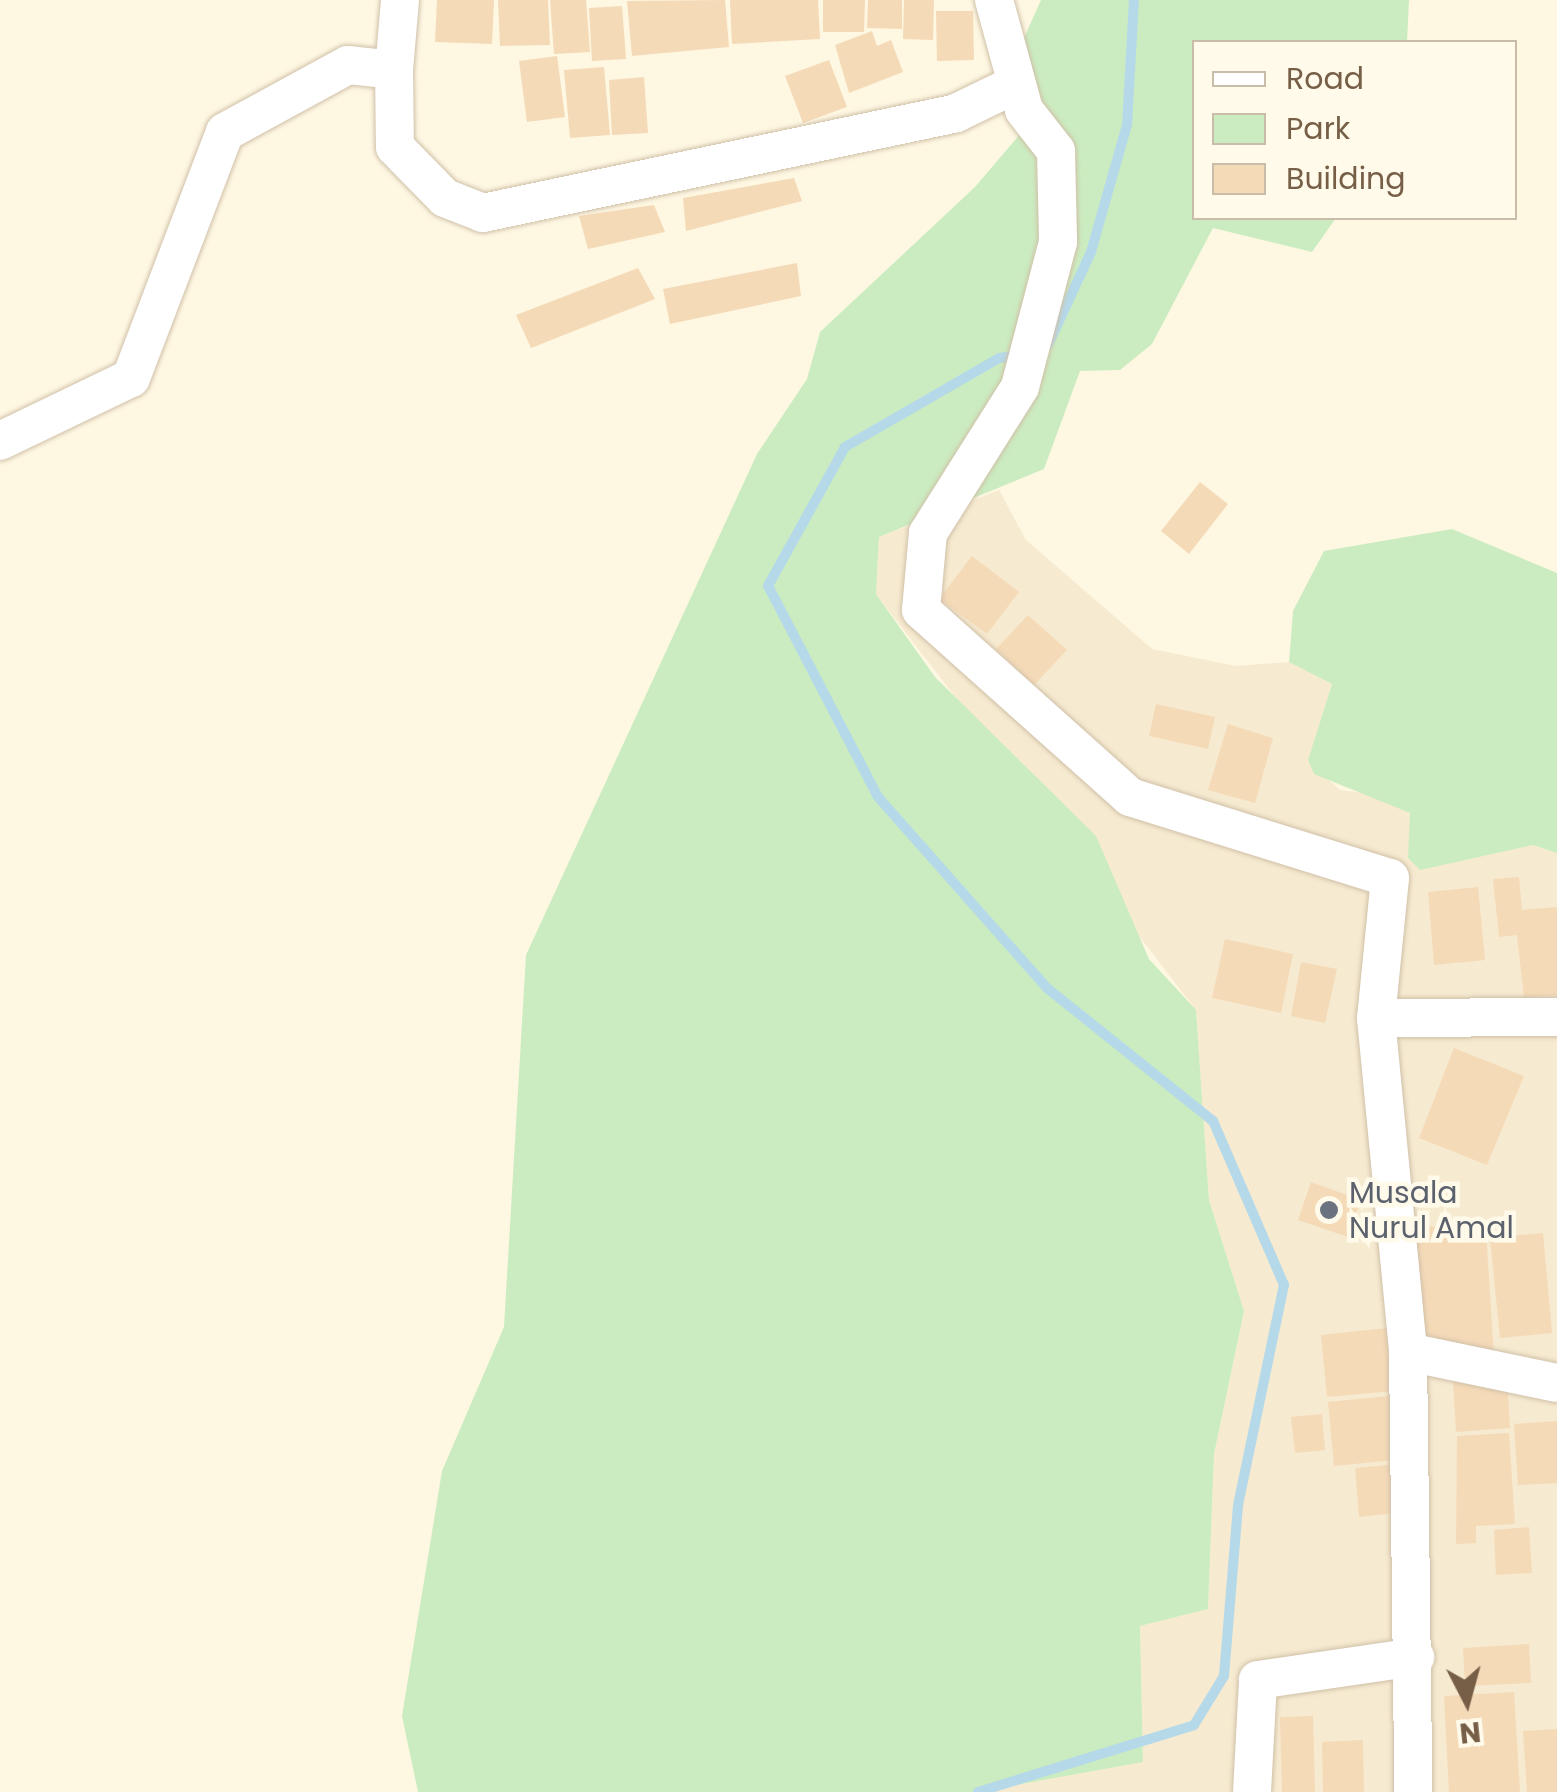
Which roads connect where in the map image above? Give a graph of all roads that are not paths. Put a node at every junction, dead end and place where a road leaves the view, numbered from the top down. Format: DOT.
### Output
graph roads {
  1 [pos="400,0"];
  2 [pos="994,0"];
  3 [pos="394,70"];
  4 [pos="1014,86"];
  5 [pos="0,441"];
  6 [pos="1557,1017"];
  7 [pos="1376,1018"];
  8 [pos="1408,1352"];
  9 [pos="1557,1382"];
  10 [pos="1415,1657"];
  11 [pos="1252,1792"];
  12 [pos="1413,1792"];
  1 -- 3 [label="street"];
  2 -- 4 [label="street"];
  3 -- 4 [label="street"];
  3 -- 5 [label="street"];
  4 -- 7 [label="street"];
  6 -- 7 [label="street"];
  7 -- 8 [label="street"];
  8 -- 9 [label="street"];
  8 -- 10 [label="street"];
  10 -- 11 [label="street"];
  10 -- 12 [label="street"];
}
